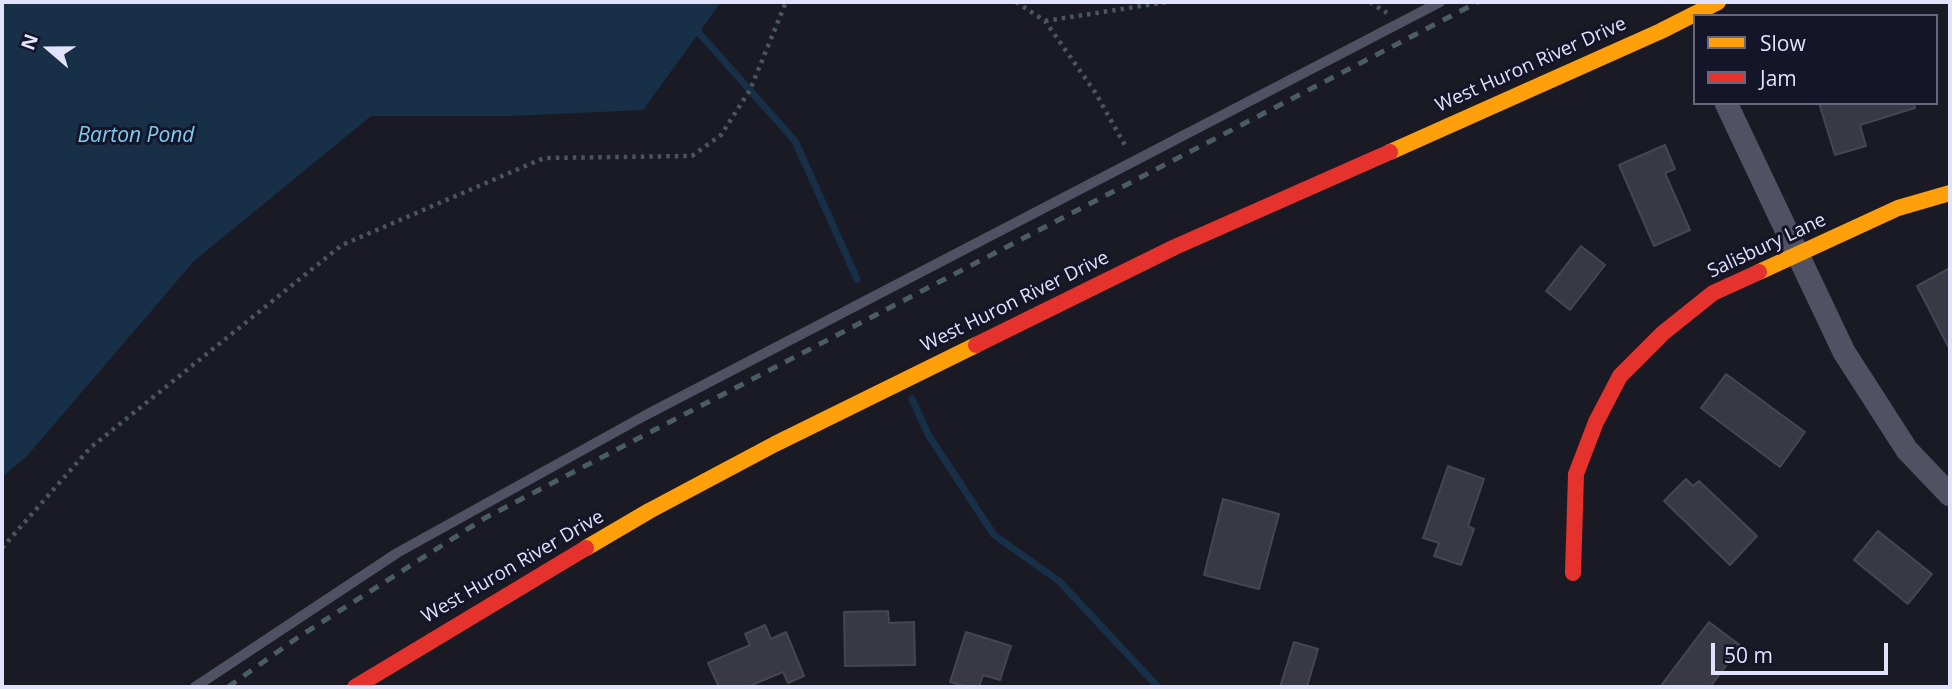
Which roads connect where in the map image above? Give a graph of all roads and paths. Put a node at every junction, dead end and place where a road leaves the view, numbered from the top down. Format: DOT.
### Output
graph roads {
  1 [pos="786,2"];
  2 [pos="1016,2"];
  3 [pos="1167,2"];
  4 [pos="1440,2"];
  5 [pos="1718,2"];
  6 [pos="1704,14"];
  7 [pos="1045,21"];
  8 [pos="1692,25"];
  9 [pos="1727,105"];
  10 [pos="1134,160"];
  11 [pos="1950,193"];
  12 [pos="1798,255"];
  13 [pos="1950,495"];
  14 [pos="2,548"];
  15 [pos="1573,573"];
  16 [pos="195,687"];
  17 [pos="355,687"];
  1 -- 14 [label="path"];
  2 -- 7 [label="path"];
  3 -- 7 [label="path"];
  4 -- 10 [label="lane"];
  5 -- 6 [label="street, West Huron River Drive"];
  7 -- 10 [label="path"];
  8 -- 17 [label="street, West Huron River Drive"];
  9 -- 12 [label="street"];
  10 -- 16 [label="lane"];
  11 -- 12 [label="street, Salisbury Lane"];
  12 -- 13 [label="street"];
  12 -- 15 [label="street, Salisbury Lane"];
}
